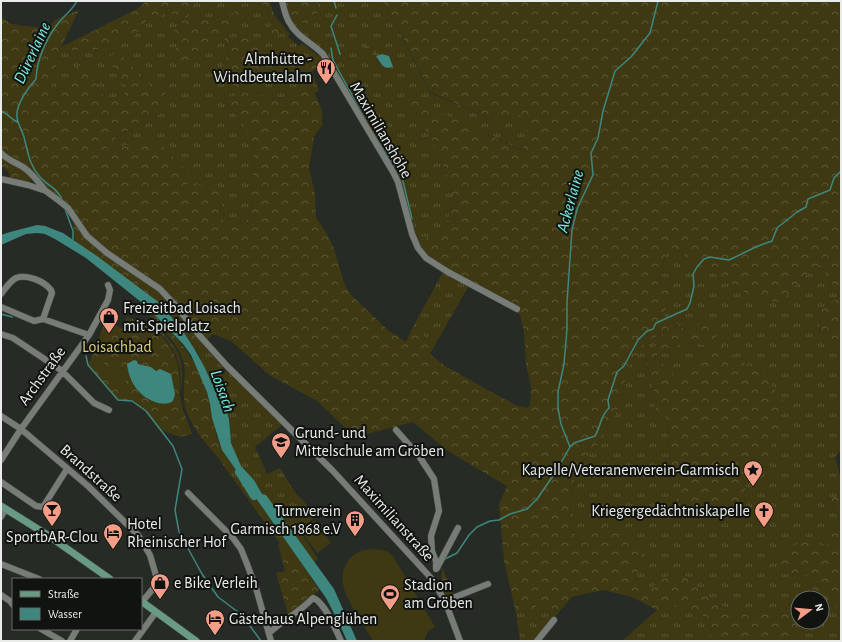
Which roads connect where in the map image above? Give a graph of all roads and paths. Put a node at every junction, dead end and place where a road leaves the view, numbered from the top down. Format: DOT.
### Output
graph roads {
  1 [pos="282,1"];
  2 [pos="1,153"];
  3 [pos="33,175"];
  4 [pos="1,179"];
  5 [pos="28,185"];
  6 [pos="46,191"];
  7 [pos="108,285"];
  8 [pos="1,294"];
  9 [pos="1,307"];
  10 [pos="517,309"];
  11 [pos="43,320"];
  12 [pos="1,334"];
  13 [pos="89,335"];
  14 [pos="62,371"];
  15 [pos="109,410"];
  16 [pos="1,416"];
  17 [pos="21,428"];
  18 [pos="396,430"];
  19 [pos="1,460"];
  20 [pos="67,469"];
  21 [pos="1,482"];
  22 [pos="188,493"];
  23 [pos="3,507"];
  24 [pos="1,517"];
  25 [pos="458,528"];
  26 [pos="1,564"];
  27 [pos="436,570"];
  28 [pos="36,578"];
  29 [pos="109,578"];
  30 [pos="431,578"];
  31 [pos="488,584"];
  32 [pos="1,595"];
  33 [pos="142,600"];
  34 [pos="445,601"];
  35 [pos="142,602"];
  36 [pos="12,604"];
  37 [pos="156,612"];
  38 [pos="554,620"];
  39 [pos="43,630"];
  40 [pos="76,630"];
  41 [pos="269,633"];
  42 [pos="62,641"];
  43 [pos="70,641"];
  44 [pos="134,641"];
  45 [pos="196,641"];
  46 [pos="271,641"];
  47 [pos="340,641"];
  48 [pos="460,641"];
  49 [pos="537,641"];
  1 -- 10 [label="street, Maximilianshöhe"];
  2 -- 3 [label="street"];
  3 -- 5 [label="street"];
  3 -- 6 [label="street"];
  4 -- 5 [label="street"];
  5 -- 6 [label="street"];
  6 -- 30 [label="street, Maximilianstraße"];
  7 -- 13 [label="street, Archstraße"];
  8 -- 11 [label="street"];
  9 -- 11 [label="street"];
  11 -- 13 [label="street"];
  12 -- 14 [label="street"];
  13 -- 14 [label="street, Archstraße"];
  14 -- 15 [label="street"];
  14 -- 17 [label="street, Archstraße"];
  16 -- 17 [label="street, Brandstraße"];
  17 -- 19 [label="street, Archstraße"];
  17 -- 20 [label="street, Brandstraße"];
  18 -- 27 [label="street"];
  20 -- 21 [label="street"];
  20 -- 33 [label="street, Brandstraße"];
  22 -- 41 [label="street"];
  23 -- 24 [label="street"];
  23 -- 29 [label="main road"];
  25 -- 27 [label="street"];
  26 -- 28 [label="street"];
  27 -- 30 [label="street"];
  30 -- 34 [label="street, Maximilianstraße"];
  31 -- 34 [label="street"];
  32 -- 36 [label="street"];
  34 -- 48 [label="street, Maximilianstraße"];
  35 -- 37 [label="main road"];
  37 -- 44 [label="street"];
  37 -- 45 [label="main road"];
  38 -- 49 [label="street"];
  39 -- 42 [label="street"];
  40 -- 43 [label="street"];
  41 -- 46 [label="street"];
  41 -- 47 [label="street"];
}
